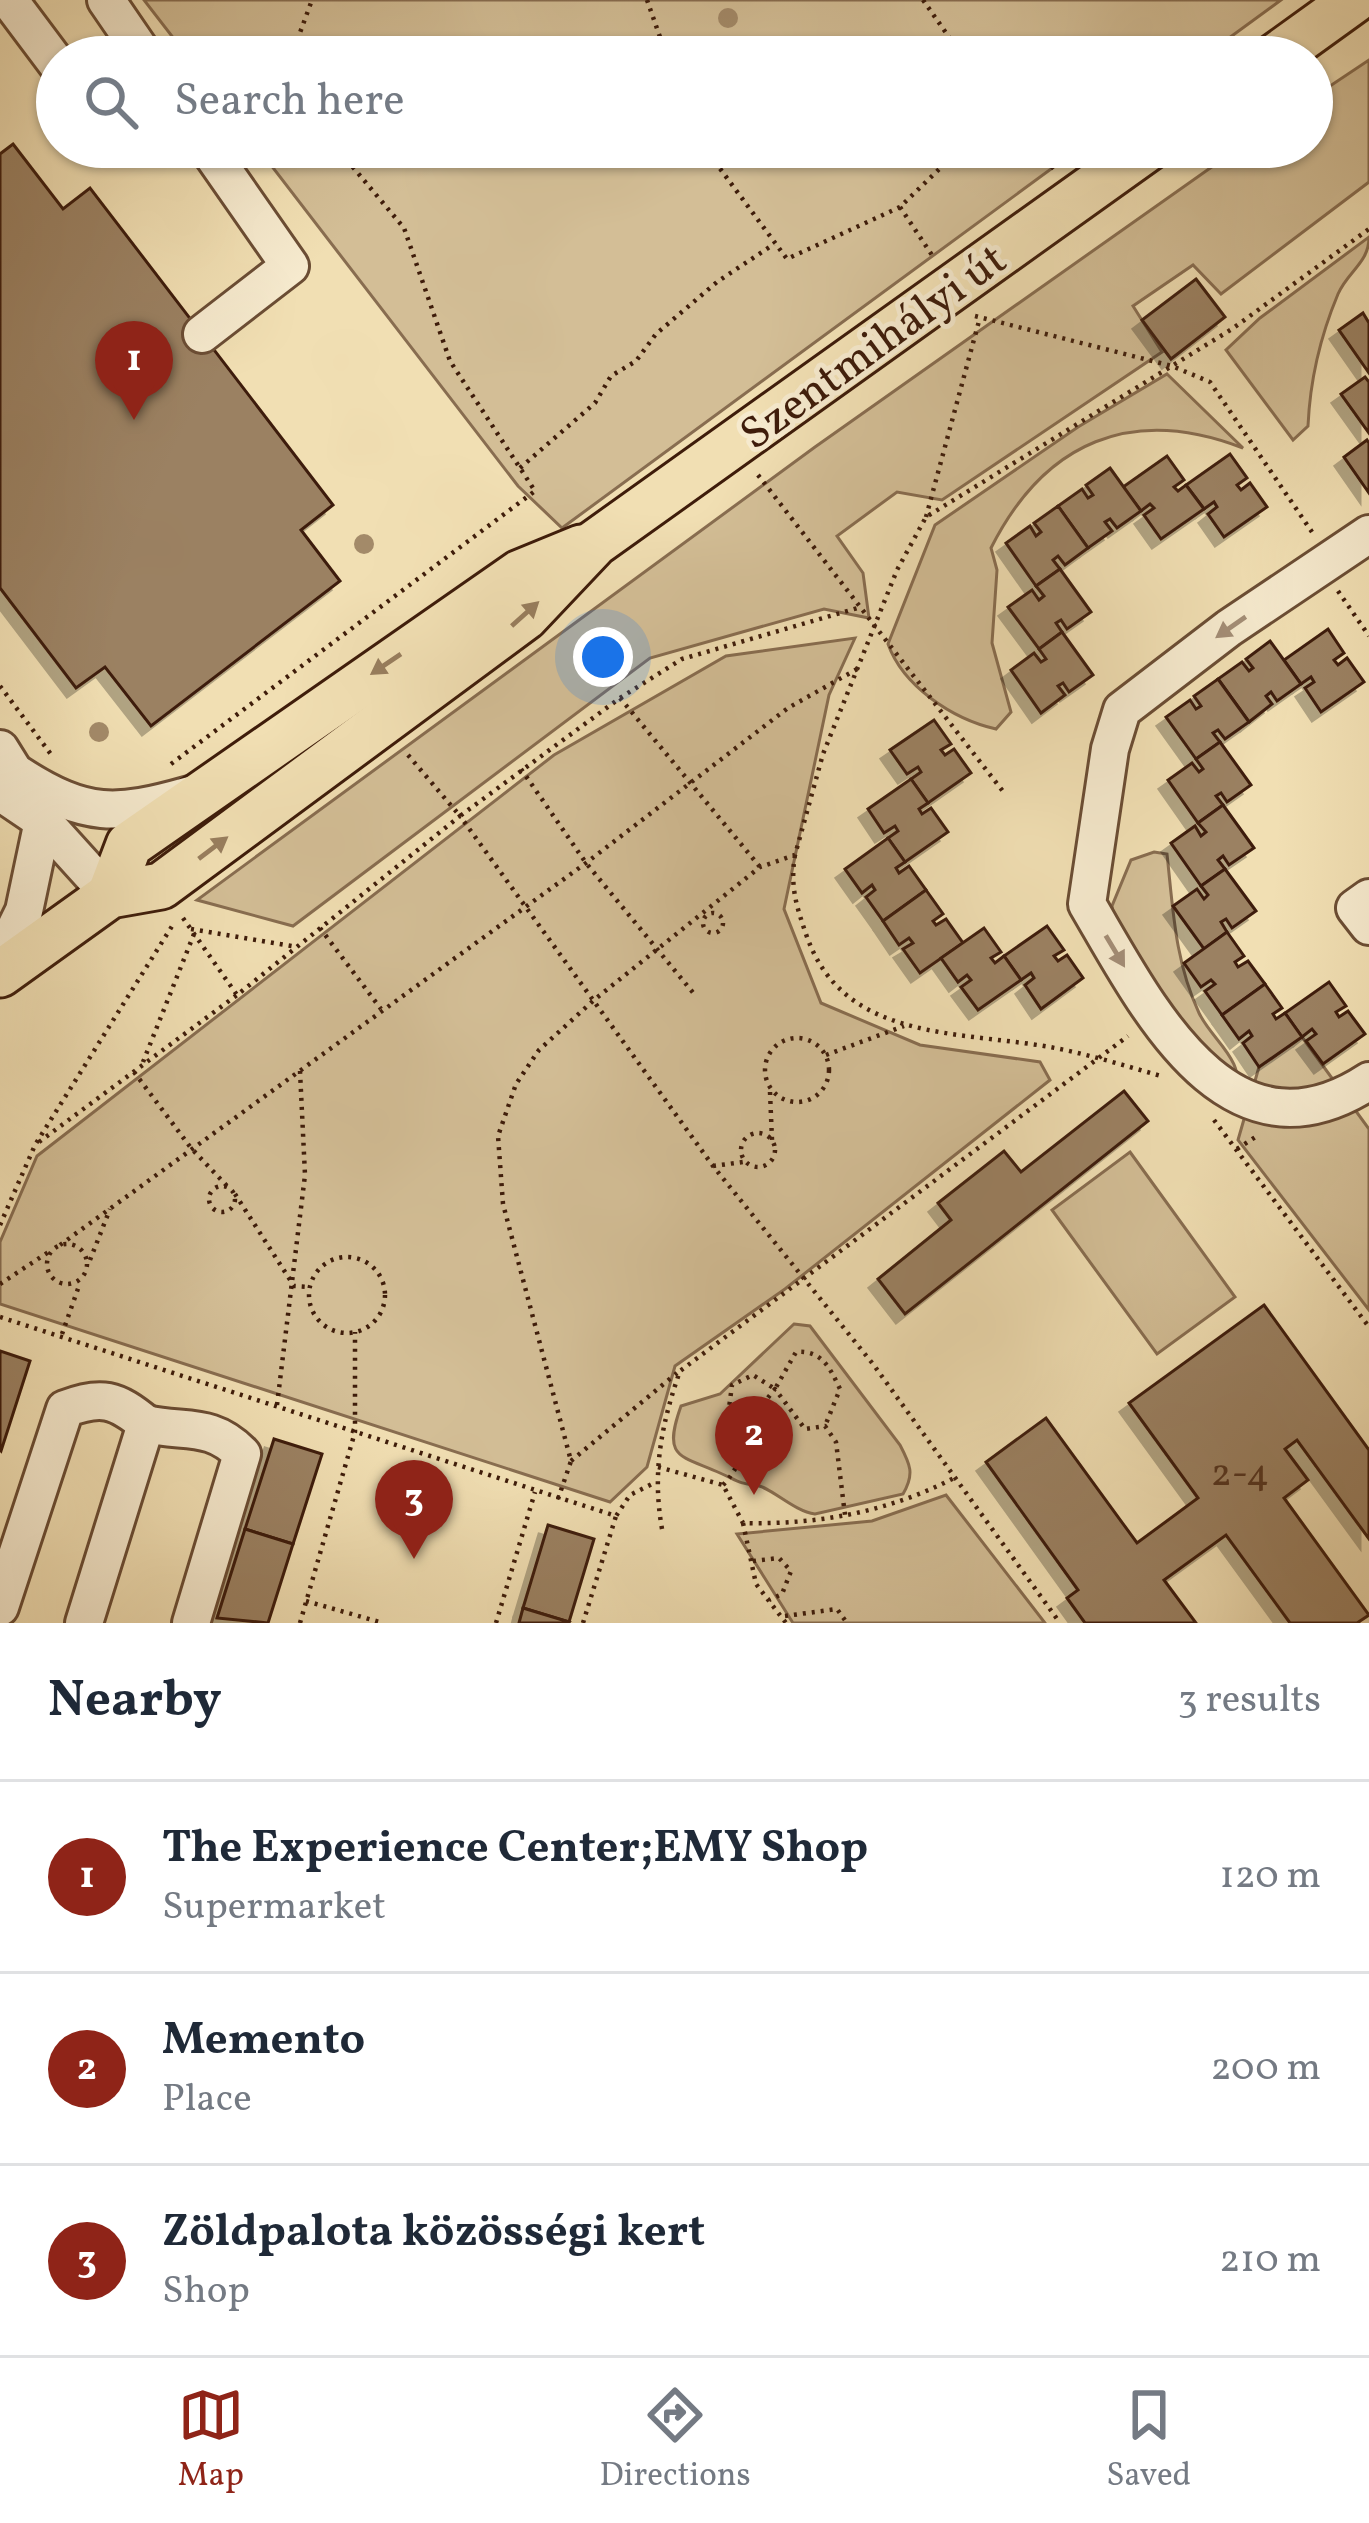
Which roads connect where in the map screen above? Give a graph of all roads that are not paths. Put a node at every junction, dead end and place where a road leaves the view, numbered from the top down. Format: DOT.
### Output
graph roads {
  1 [pos="9,0"];
  2 [pos="106,0"];
  3 [pos="1354,0"];
  4 [pos="36,36"];
  5 [pos="131,36"];
  6 [pos="1304,36"];
  7 [pos="222,168"];
  8 [pos="1125,168"];
  9 [pos="202,334"];
  10 [pos="1369,534"];
  11 [pos="595,543"];
  12 [pos="6,772"];
  13 [pos="205,791"];
  14 [pos="43,821"];
  15 [pos="110,895"];
  16 [pos="1369,898"];
  17 [pos="1369,926"];
  18 [pos="0,960"];
  19 [pos="0,974"];
  20 [pos="1369,1081"];
  21 [pos="146,1424"];
  22 [pos="0,1607"];
  23 [pos="83,1623"];
  24 [pos="191,1623"];
  1 -- 4 [label="street"];
  2 -- 5 [label="street"];
  3 -- 6 [label="main road"];
  7 -- 9 [label="street"];
  8 -- 11 [label="main road, Szentmihályi út"];
  10 -- 20 [label="street, one-way"];
  11 -- 13 [label="main road, Szentmihályi út, one-way"];
  15 -- 11 [label="main road, Szentmihályi út, one-way"];
  12 -- 13 [label="street"];
  12 -- 14 [label="street"];
  13 -- 15 [label="main road, Szentmihályi út"];
  14 -- 15 [label="street"];
  14 -- 18 [label="street"];
  15 -- 19 [label="main road, Szentmihályi út"];
  16 -- 17 [label="street"];
  21 -- 22 [label="street"];
  21 -- 23 [label="street"];
  21 -- 24 [label="street"];
}
